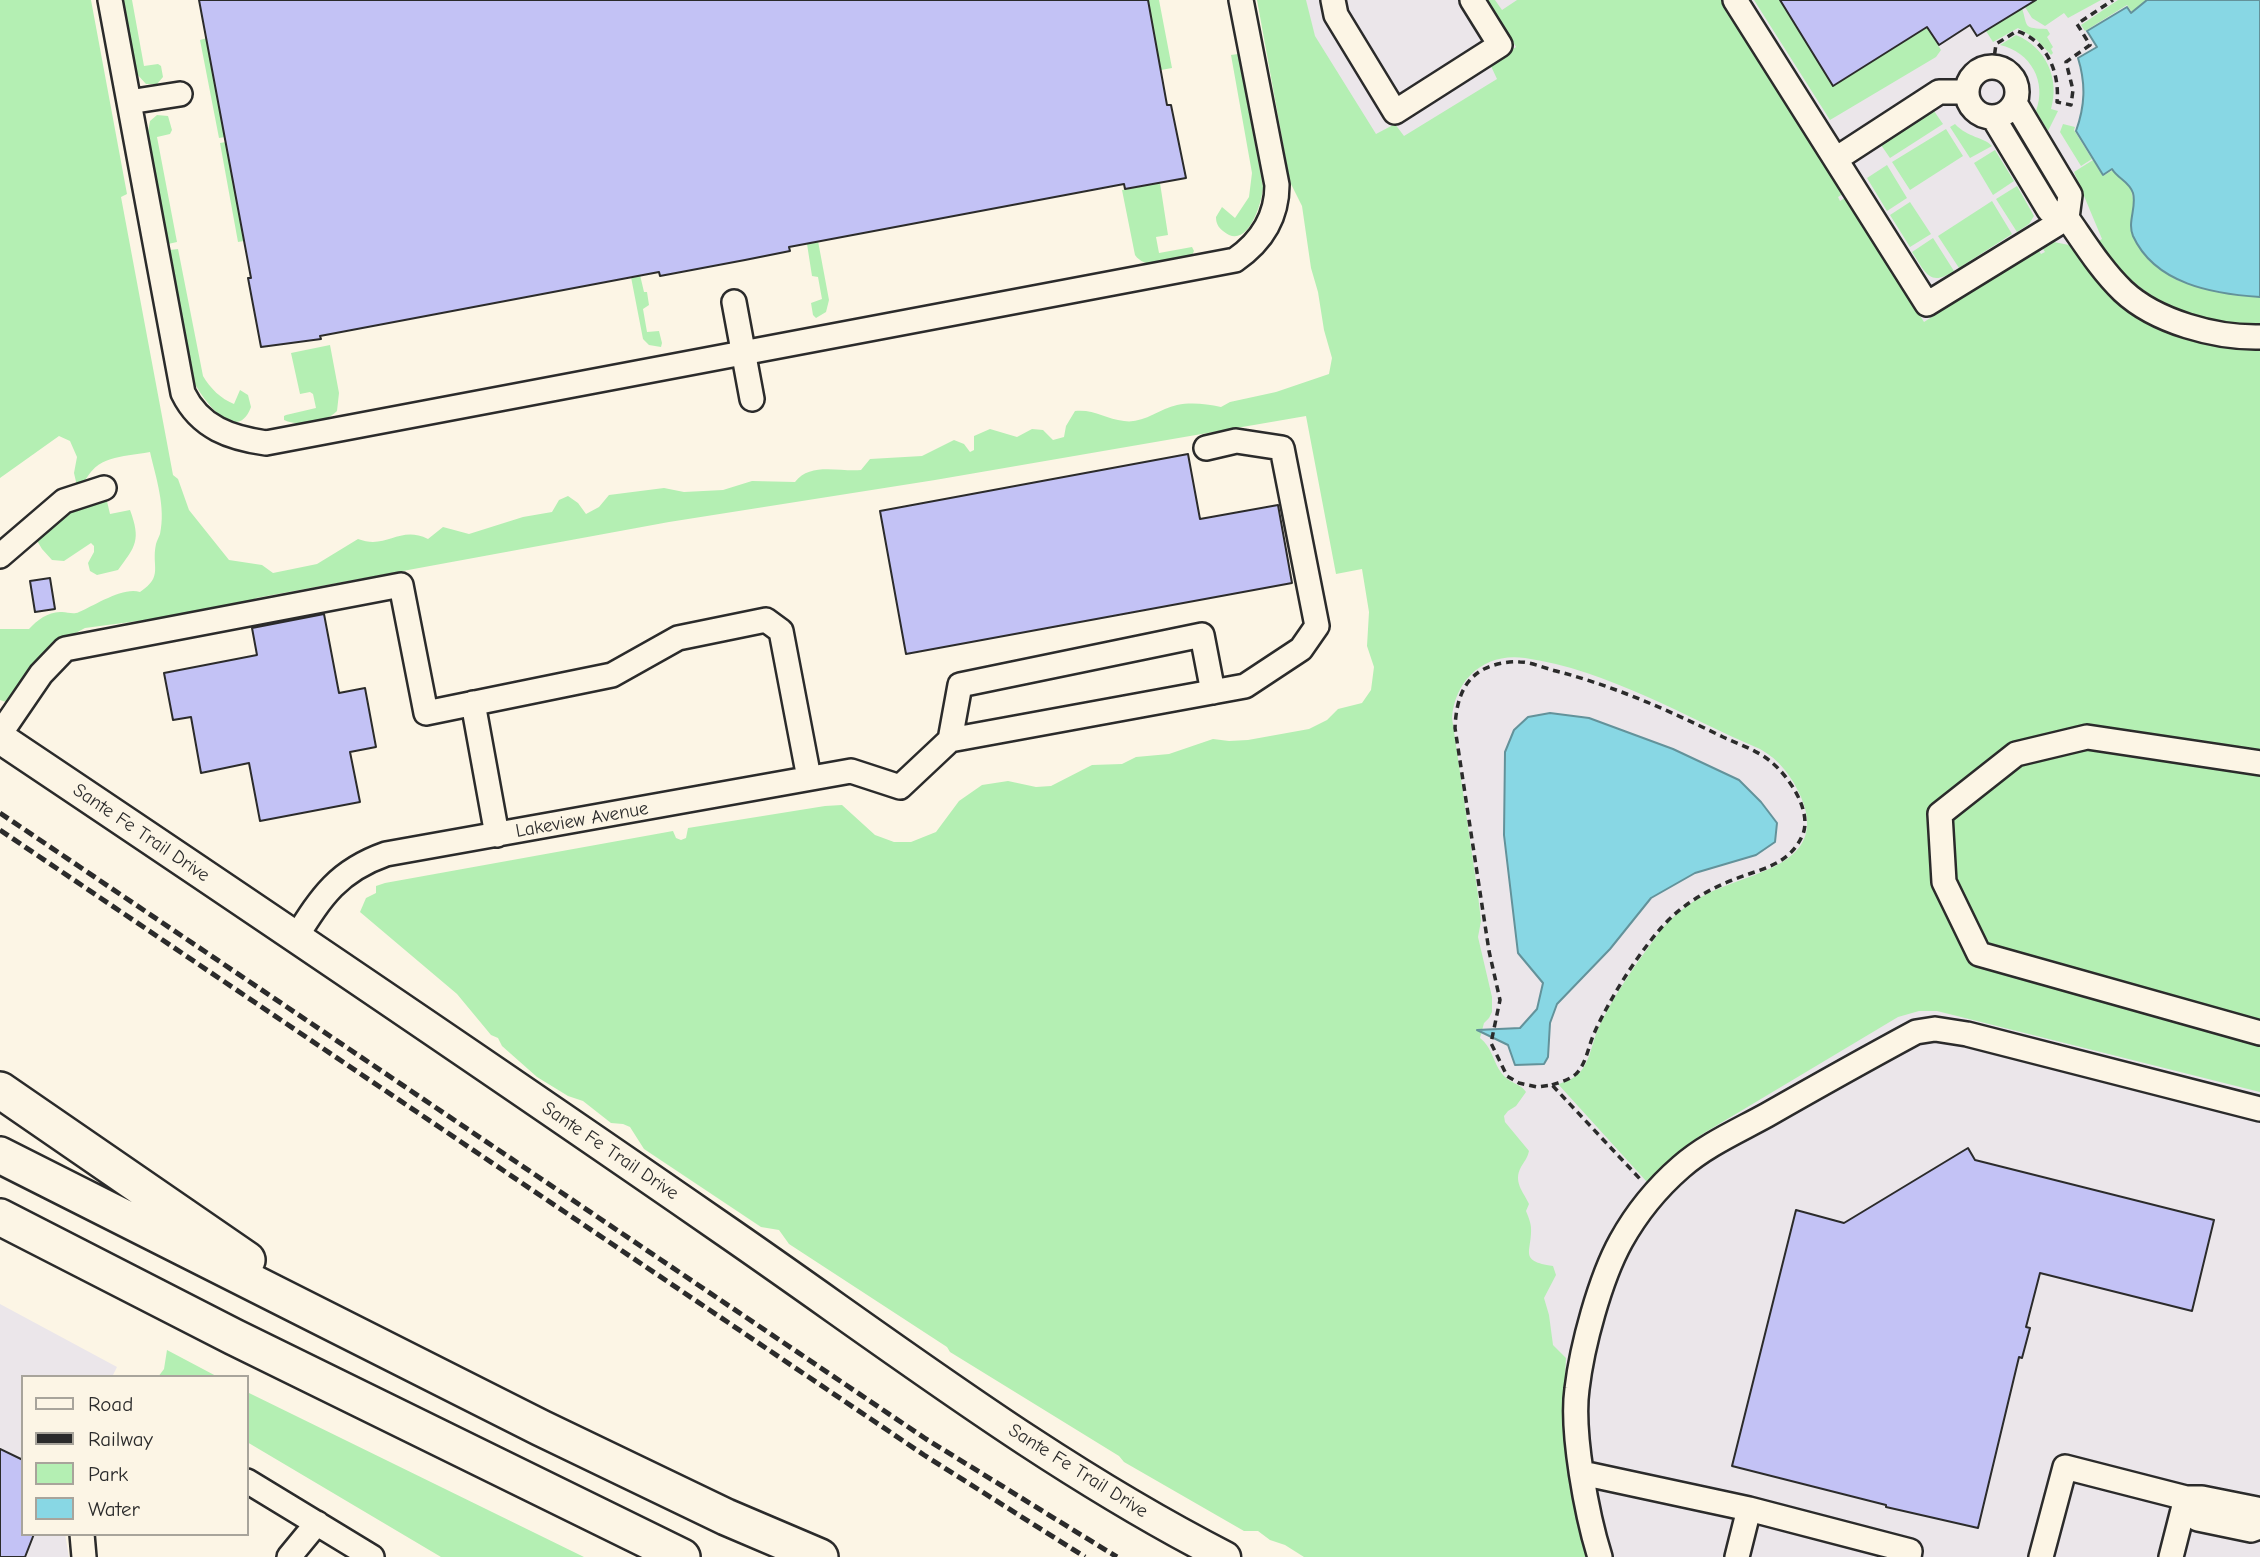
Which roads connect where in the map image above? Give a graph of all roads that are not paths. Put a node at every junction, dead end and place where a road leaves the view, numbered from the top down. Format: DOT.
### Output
graph roads {
  1 [pos="110,0"];
  2 [pos="1241,0"];
  3 [pos="1333,0"];
  4 [pos="1472,0"];
  5 [pos="1735,0"];
  6 [pos="1966,92"];
  7 [pos="180,94"];
  8 [pos="130,102"];
  9 [pos="2015,103"];
  10 [pos="1993,117"];
  11 [pos="1836,159"];
  12 [pos="2067,218"];
  13 [pos="734,302"];
  14 [pos="2260,337"];
  15 [pos="744,354"];
  16 [pos="752,399"];
  17 [pos="1206,448"];
  18 [pos="104,488"];
  19 [pos="0,556"];
  20 [pos="1213,692"];
  21 [pos="473,703"];
  22 [pos="0,736"];
  23 [pos="950,740"];
  24 [pos="2260,763"];
  25 [pos="809,778"];
  26 [pos="497,835"];
  27 [pos="296,937"];
  28 [pos="2260,1033"];
  29 [pos="0,1090"];
  30 [pos="2260,1109"];
  31 [pos="0,1155"];
  32 [pos="0,1217"];
  33 [pos="0,1237"];
  34 [pos="75,1256"];
  35 [pos="359,1337"];
  36 [pos="1582,1474"];
  37 [pos="248,1482"];
  38 [pos="2186,1498"];
  39 [pos="1749,1509"];
  40 [pos="2260,1513"];
  41 [pos="317,1523"];
  42 [pos="2260,1527"];
  43 [pos="82,1536"];
  44 [pos="84,1557"];
  45 [pos="289,1557"];
  46 [pos="372,1557"];
  47 [pos="682,1557"];
  48 [pos="820,1557"];
  49 [pos="1225,1557"];
  50 [pos="1600,1557"];
  51 [pos="1737,1557"];
  52 [pos="1909,1557"];
  53 [pos="2041,1557"];
  54 [pos="2171,1557"];
  1 -- 8 [label="street"];
  2 -- 15 [label="street"];
  3 -- 4 [label="street"];
  5 -- 11 [label="street"];
  6 -- 9 [label="street"];
  6 -- 10 [label="street"];
  6 -- 11 [label="street"];
  7 -- 8 [label="street"];
  8 -- 15 [label="street"];
  9 -- 10 [label="street"];
  9 -- 12 [label="street"];
  10 -- 12 [label="street"];
  11 -- 12 [label="street"];
  12 -- 14 [label="street"];
  13 -- 15 [label="street"];
  15 -- 16 [label="street"];
  17 -- 20 [label="street"];
  18 -- 19 [label="street"];
  20 -- 23 [label="street"];
  20 -- 23 [label="street"];
  21 -- 22 [label="street"];
  21 -- 25 [label="street"];
  21 -- 26 [label="street"];
  22 -- 27 [label="main road, Sante Fe Trail Drive"];
  23 -- 25 [label="street, Lakeview Avenue"];
  24 -- 28 [label="street"];
  25 -- 26 [label="street, Lakeview Avenue"];
  26 -- 27 [label="street, Lakeview Avenue"];
  27 -- 49 [label="main road, Sante Fe Trail Drive"];
  29 -- 35 [label="highway"];
  30 -- 36 [label="street"];
  31 -- 35 [label="highway"];
  32 -- 34 [label="highway"];
  33 -- 34 [label="highway"];
  34 -- 47 [label="highway"];
  35 -- 48 [label="highway"];
  36 -- 39 [label="street"];
  36 -- 50 [label="street"];
  37 -- 41 [label="street"];
  38 -- 40 [label="street"];
  38 -- 42 [label="street"];
  38 -- 53 [label="street"];
  38 -- 54 [label="street"];
  39 -- 51 [label="street"];
  39 -- 52 [label="street"];
  41 -- 45 [label="street"];
  41 -- 46 [label="street"];
  43 -- 44 [label="street"];
}
